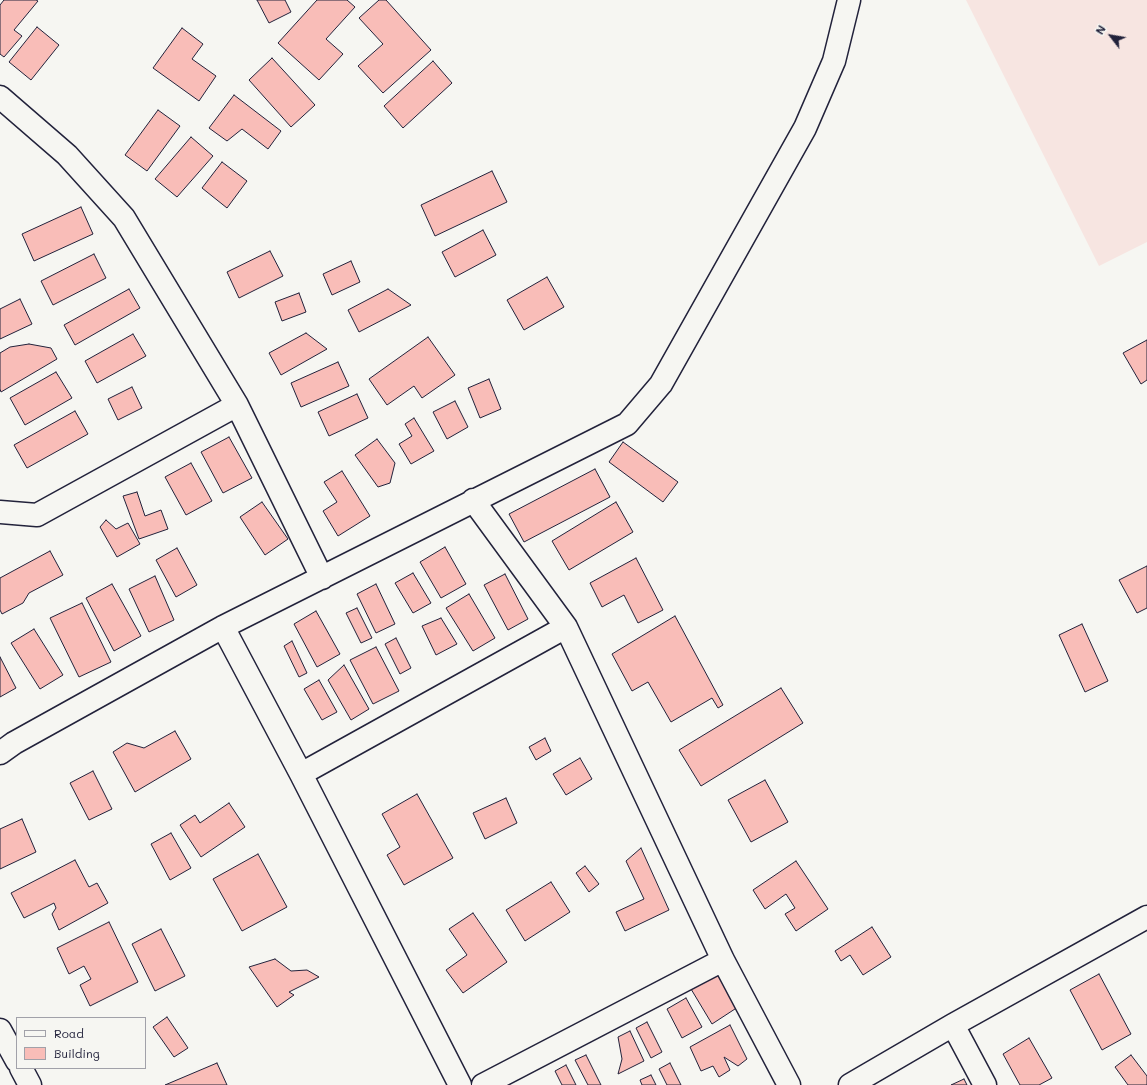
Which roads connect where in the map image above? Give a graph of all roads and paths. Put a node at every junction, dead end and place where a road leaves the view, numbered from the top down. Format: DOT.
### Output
graph roads {
  1 [pos="849,0"];
  2 [pos="0,97"];
  3 [pos="237,405"];
  4 [pos="474,500"];
  5 [pos="0,512"];
  6 [pos="322,578"];
  7 [pos="223,627"];
  8 [pos="566,627"];
  9 [pos="0,753"];
  10 [pos="301,774"];
  11 [pos="1147,917"];
  12 [pos="723,960"];
  13 [pos="953,1025"];
  14 [pos="0,1030"];
  15 [pos="16,1059"];
  16 [pos="22,1069"];
  17 [pos="30,1085"];
  18 [pos="460,1085"];
  19 [pos="484,1085"];
  20 [pos="789,1085"];
  21 [pos="850,1085"];
  22 [pos="985,1085"];
  1 -- 4 [label="street"];
  2 -- 3 [label="street"];
  3 -- 5 [label="street"];
  3 -- 6 [label="street"];
  4 -- 6 [label="street"];
  4 -- 8 [label="street"];
  6 -- 7 [label="street"];
  7 -- 9 [label="street"];
  7 -- 10 [label="street"];
  8 -- 10 [label="street"];
  8 -- 12 [label="street"];
  10 -- 18 [label="street"];
  11 -- 13 [label="street"];
  12 -- 19 [label="street"];
  12 -- 20 [label="street"];
  13 -- 21 [label="street"];
  13 -- 22 [label="street"];
  14 -- 15 [label="street"];
  16 -- 17 [label="street"];
}
